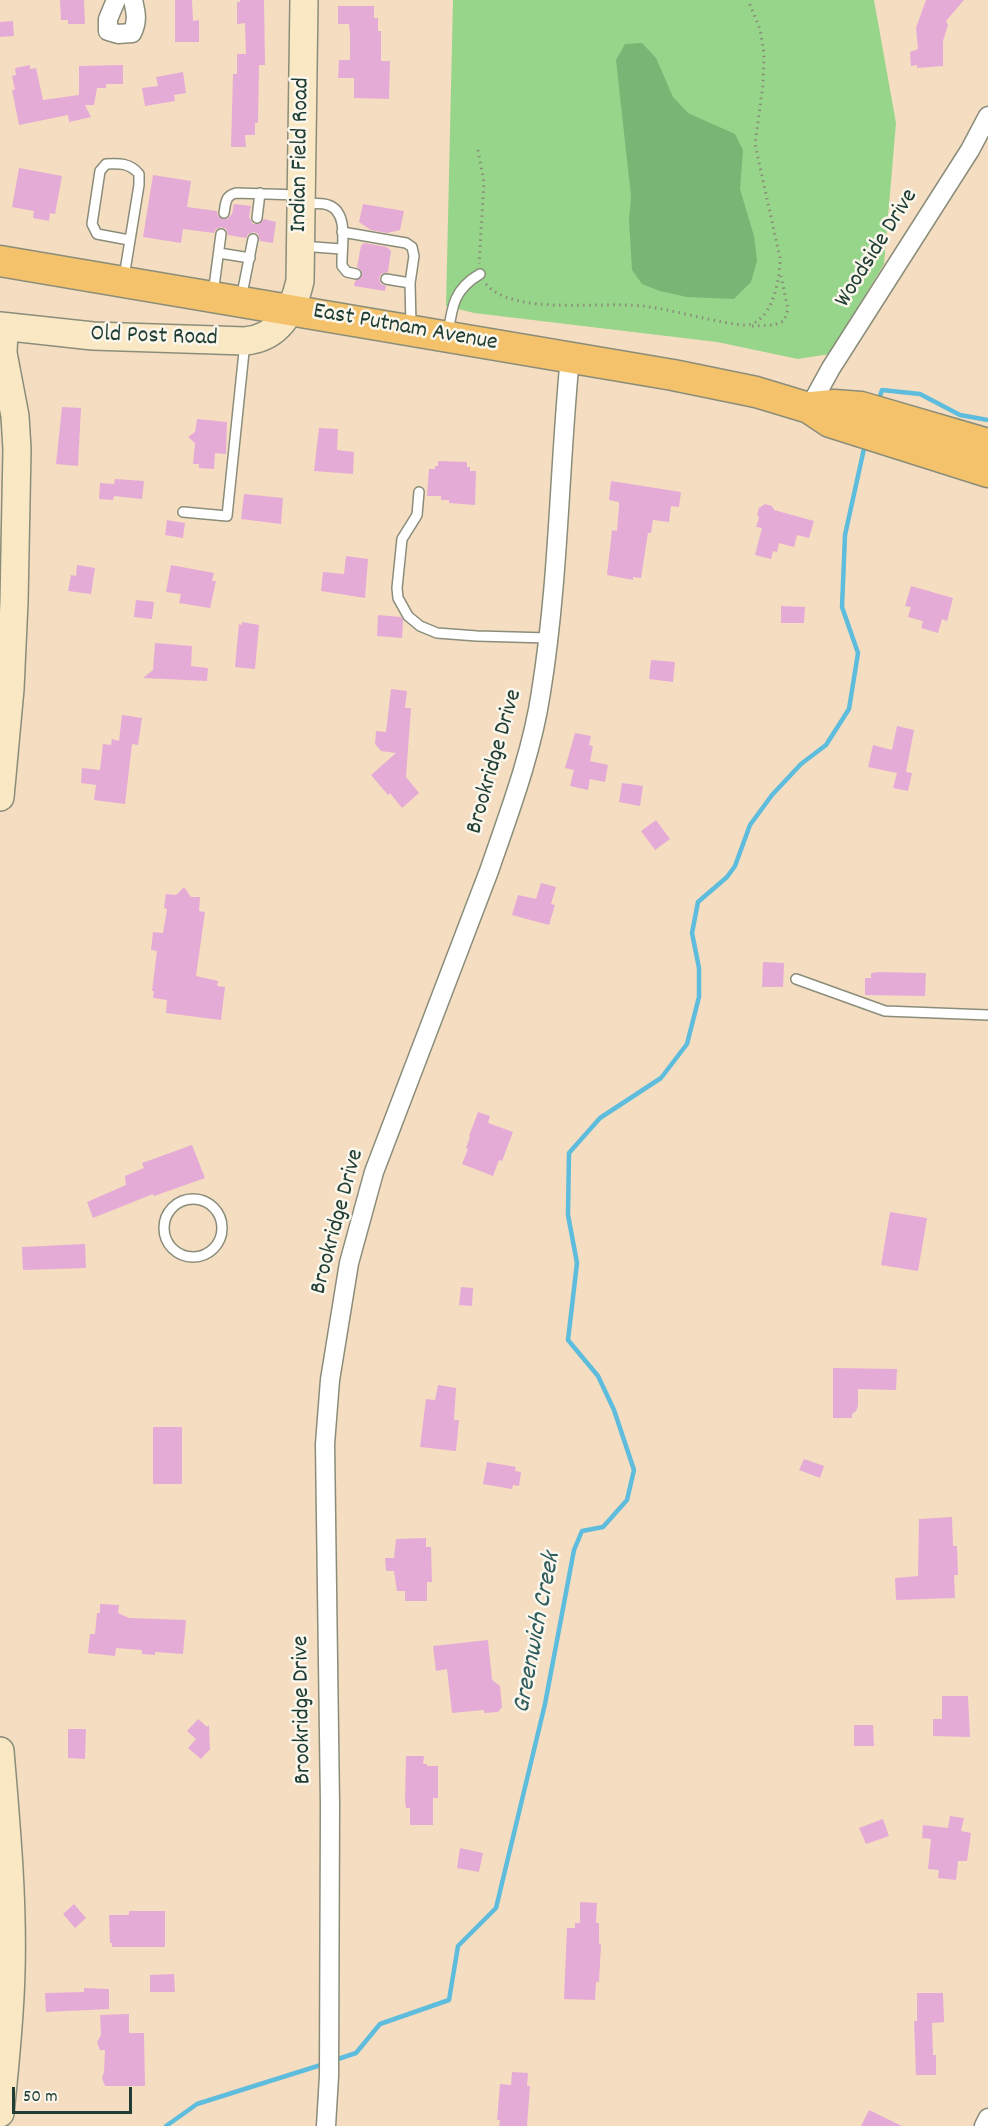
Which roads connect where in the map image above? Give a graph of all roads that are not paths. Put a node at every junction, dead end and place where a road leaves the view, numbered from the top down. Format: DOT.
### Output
graph roads {
  1 [pos="116,0"];
  2 [pos="133,0"];
  3 [pos="304,0"];
  4 [pos="988,116"];
  5 [pos="260,193"];
  6 [pos="301,199"];
  7 [pos="224,213"];
  8 [pos="257,218"];
  9 [pos="342,232"];
  10 [pos="221,234"];
  11 [pos="253,239"];
  12 [pos="129,240"];
  13 [pos="301,246"];
  14 [pos="341,249"];
  15 [pos="219,252"];
  16 [pos="250,258"];
  17 [pos="0,261"];
  18 [pos="356,274"];
  19 [pos="480,274"];
  20 [pos="387,279"];
  21 [pos="123,282"];
  22 [pos="410,283"];
  23 [pos="227,299"];
  24 [pos="290,309"];
  25 [pos="2,327"];
  26 [pos="411,330"];
  27 [pos="448,336"];
  28 [pos="245,341"];
  29 [pos="570,357"];
  30 [pos="809,408"];
  31 [pos="889,428"];
  32 [pos="988,444"];
  33 [pos="988,472"];
  34 [pos="419,492"];
  35 [pos="183,512"];
  36 [pos="548,638"];
  37 [pos="0,797"];
  38 [pos="796,979"];
  39 [pos="988,1015"];
  40 [pos="222,1230"];
  41 [pos="0,1751"];
  42 [pos="0,2113"];
  43 [pos="988,2118"];
  44 [pos="326,2126"];
  45 [pos="984,2126"];
  1 -- 2 [label="street"];
  3 -- 6 [label="street, Indian Field Road"];
  4 -- 30 [label="street, Woodside Drive"];
  5 -- 6 [label="lane"];
  5 -- 7 [label="lane"];
  5 -- 8 [label="lane"];
  6 -- 9 [label="lane"];
  6 -- 13 [label="street, Indian Field Road"];
  9 -- 14 [label="lane"];
  9 -- 22 [label="lane"];
  10 -- 15 [label="lane"];
  11 -- 16 [label="lane"];
  12 -- 12 [label="lane"];
  12 -- 21 [label="lane"];
  13 -- 14 [label="lane"];
  13 -- 24 [label="street, Indian Field Road"];
  14 -- 18 [label="lane"];
  15 -- 16 [label="lane"];
  15 -- 23 [label="lane"];
  16 -- 23 [label="lane"];
  17 -- 21 [label="main road, East Putnam Avenue"];
  19 -- 27 [label="lane"];
  20 -- 22 [label="lane"];
  21 -- 23 [label="main road, East Putnam Avenue"];
  22 -- 26 [label="lane"];
  23 -- 24 [label="main road, East Putnam Avenue"];
  24 -- 26 [label="main road, East Putnam Avenue"];
  24 -- 28 [label="street, Old Post Road"];
  25 -- 28 [label="street, Old Post Road"];
  25 -- 37 [label="street"];
  26 -- 27 [label="main road, East Putnam Avenue"];
  27 -- 29 [label="main road, East Putnam Avenue"];
  28 -- 35 [label="lane"];
  29 -- 30 [label="main road, East Putnam Avenue"];
  29 -- 36 [label="street, Brookridge Drive"];
  30 -- 31 [label="main road, East Putnam Avenue"];
  31 -- 32 [label="main road, East Putnam Avenue"];
  31 -- 33 [label="main road, East Putnam Avenue"];
  34 -- 36 [label="lane"];
  36 -- 44 [label="street, Brookridge Drive"];
  38 -- 39 [label="lane"];
  40 -- 40 [label="lane"];
  41 -- 42 [label="street"];
  43 -- 45 [label="street"];
}
